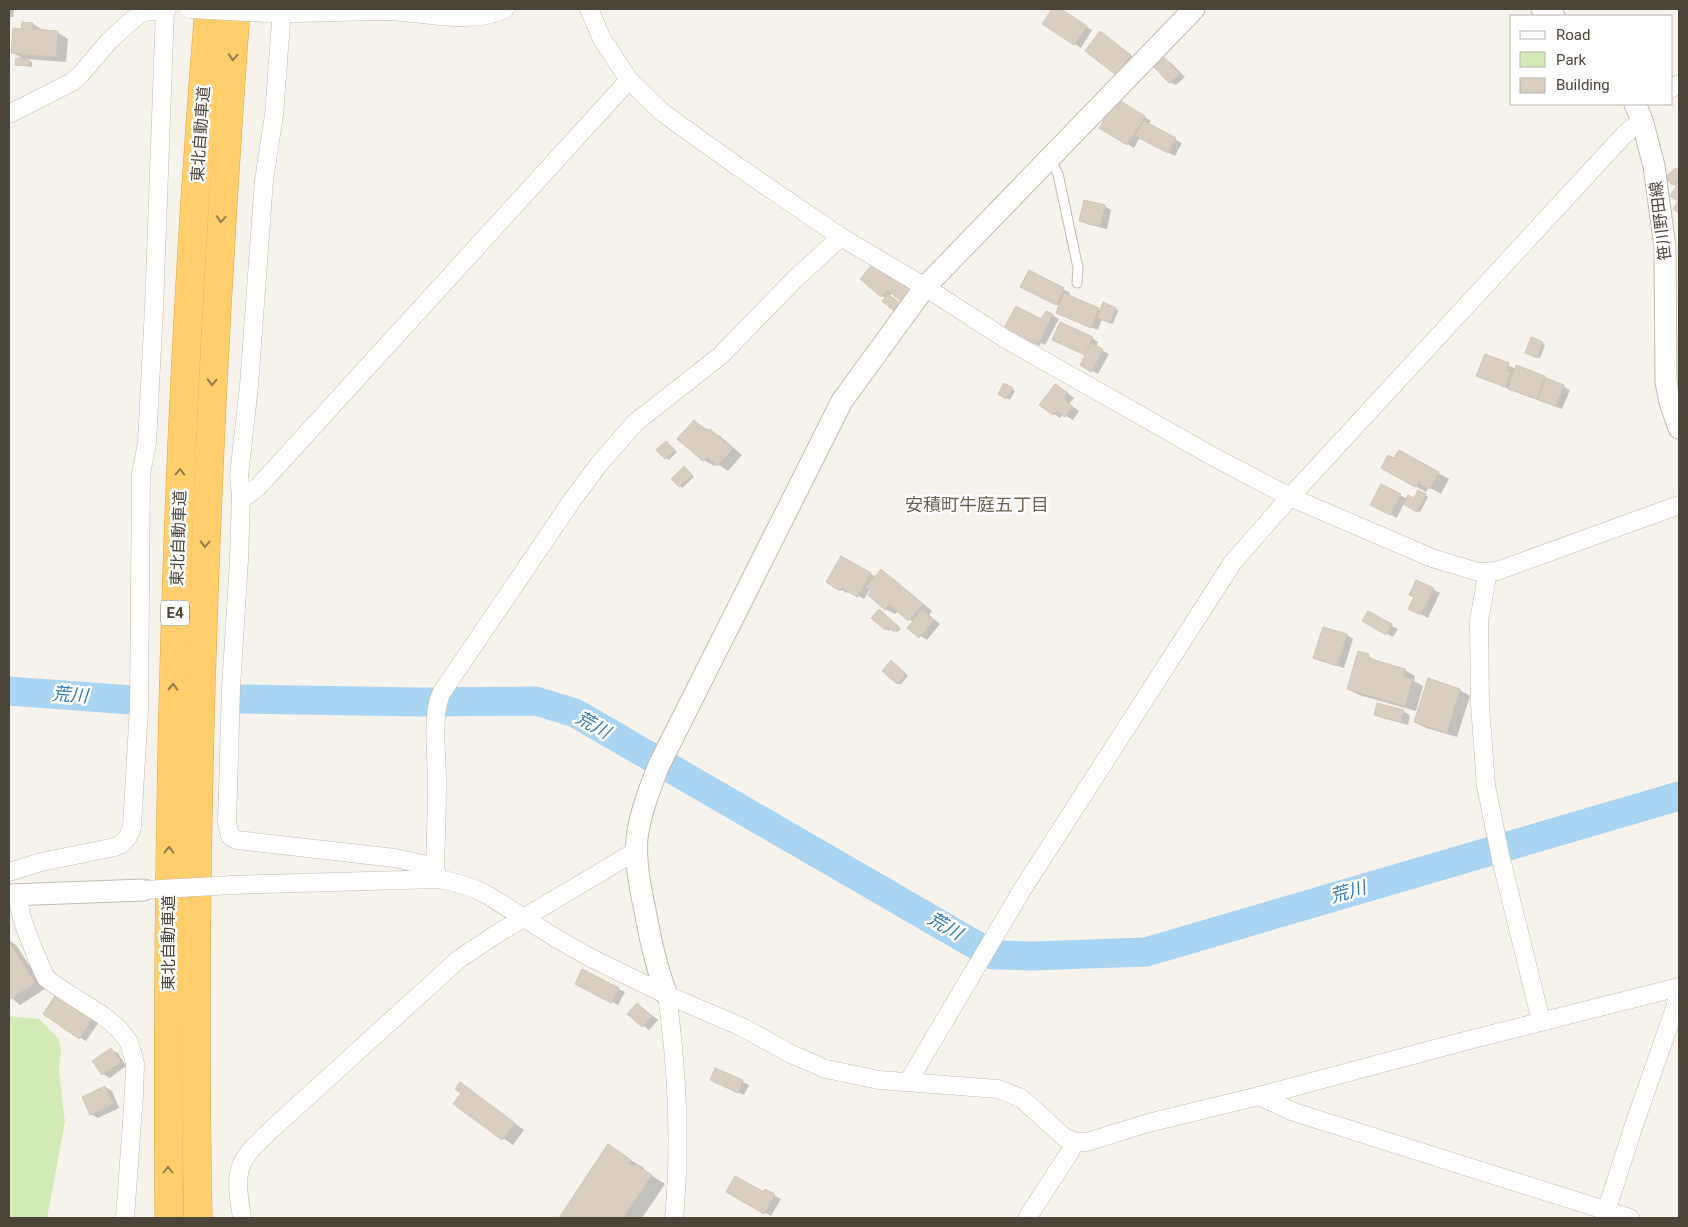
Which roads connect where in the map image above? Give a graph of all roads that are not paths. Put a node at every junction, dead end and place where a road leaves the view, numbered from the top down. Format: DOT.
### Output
graph roads {
  1 [pos="166,9"];
  2 [pos="190,9"];
  3 [pos="210,9"];
  4 [pos="236,9"];
  5 [pos="505,9"];
  6 [pos="589,9"];
  7 [pos="1194,9"];
  8 [pos="277,12"];
  9 [pos="629,80"];
  10 [pos="1640,109"];
  11 [pos="9,114"];
  12 [pos="1050,158"];
  13 [pos="841,236"];
  14 [pos="1077,283"];
  15 [pos="925,287"];
  16 [pos="1679,428"];
  17 [pos="241,496"];
  18 [pos="1290,497"];
  19 [pos="1679,505"];
  20 [pos="1488,572"];
  21 [pos="638,850"];
  22 [pos="9,872"];
  23 [pos="437,873"];
  24 [pos="144,890"];
  25 [pos="14,894"];
  26 [pos="523,918"];
  27 [pos="1679,986"];
  28 [pos="1679,992"];
  29 [pos="667,994"];
  30 [pos="1541,1021"];
  31 [pos="908,1082"];
  32 [pos="1259,1096"];
  33 [pos="1075,1142"];
  34 [pos="1605,1214"];
  35 [pos="125,1218"];
  36 [pos="169,1218"];
  37 [pos="198,1218"];
  38 [pos="242,1218"];
  39 [pos="674,1218"];
  40 [pos="1027,1218"];
  41 [pos="1630,1218"];
  1 -- 11 [label="street"];
  1 -- 22 [label="street"];
  2 -- 8 [label="street, bridge"];
  36 -- 3 [label="highway, 東北自動車道 / E4, one-way"];
  4 -- 37 [label="highway, 東北自動車道 / E4, one-way"];
  5 -- 8 [label="street"];
  6 -- 9 [label="street"];
  7 -- 12 [label="street"];
  8 -- 17 [label="street"];
  9 -- 13 [label="street"];
  9 -- 17 [label="street"];
  10 -- 16 [label="street, 笹川野田線"];
  10 -- 18 [label="street"];
  12 -- 14 [label="lane"];
  12 -- 15 [label="street"];
  13 -- 15 [label="street"];
  13 -- 23 [label="street"];
  15 -- 18 [label="street"];
  15 -- 21 [label="street"];
  17 -- 23 [label="street"];
  18 -- 20 [label="street"];
  18 -- 31 [label="street"];
  19 -- 20 [label="street"];
  20 -- 30 [label="street"];
  21 -- 26 [label="street"];
  21 -- 29 [label="street"];
  23 -- 24 [label="street, bridge"];
  23 -- 26 [label="street"];
  24 -- 25 [label="street"];
  25 -- 35 [label="street"];
  26 -- 29 [label="street"];
  26 -- 38 [label="street"];
  27 -- 30 [label="street"];
  28 -- 34 [label="street"];
  29 -- 31 [label="street"];
  29 -- 39 [label="street"];
  30 -- 32 [label="street"];
  31 -- 33 [label="street"];
  32 -- 33 [label="street"];
  32 -- 34 [label="street"];
  33 -- 40 [label="street"];
  34 -- 41 [label="street"];
}
